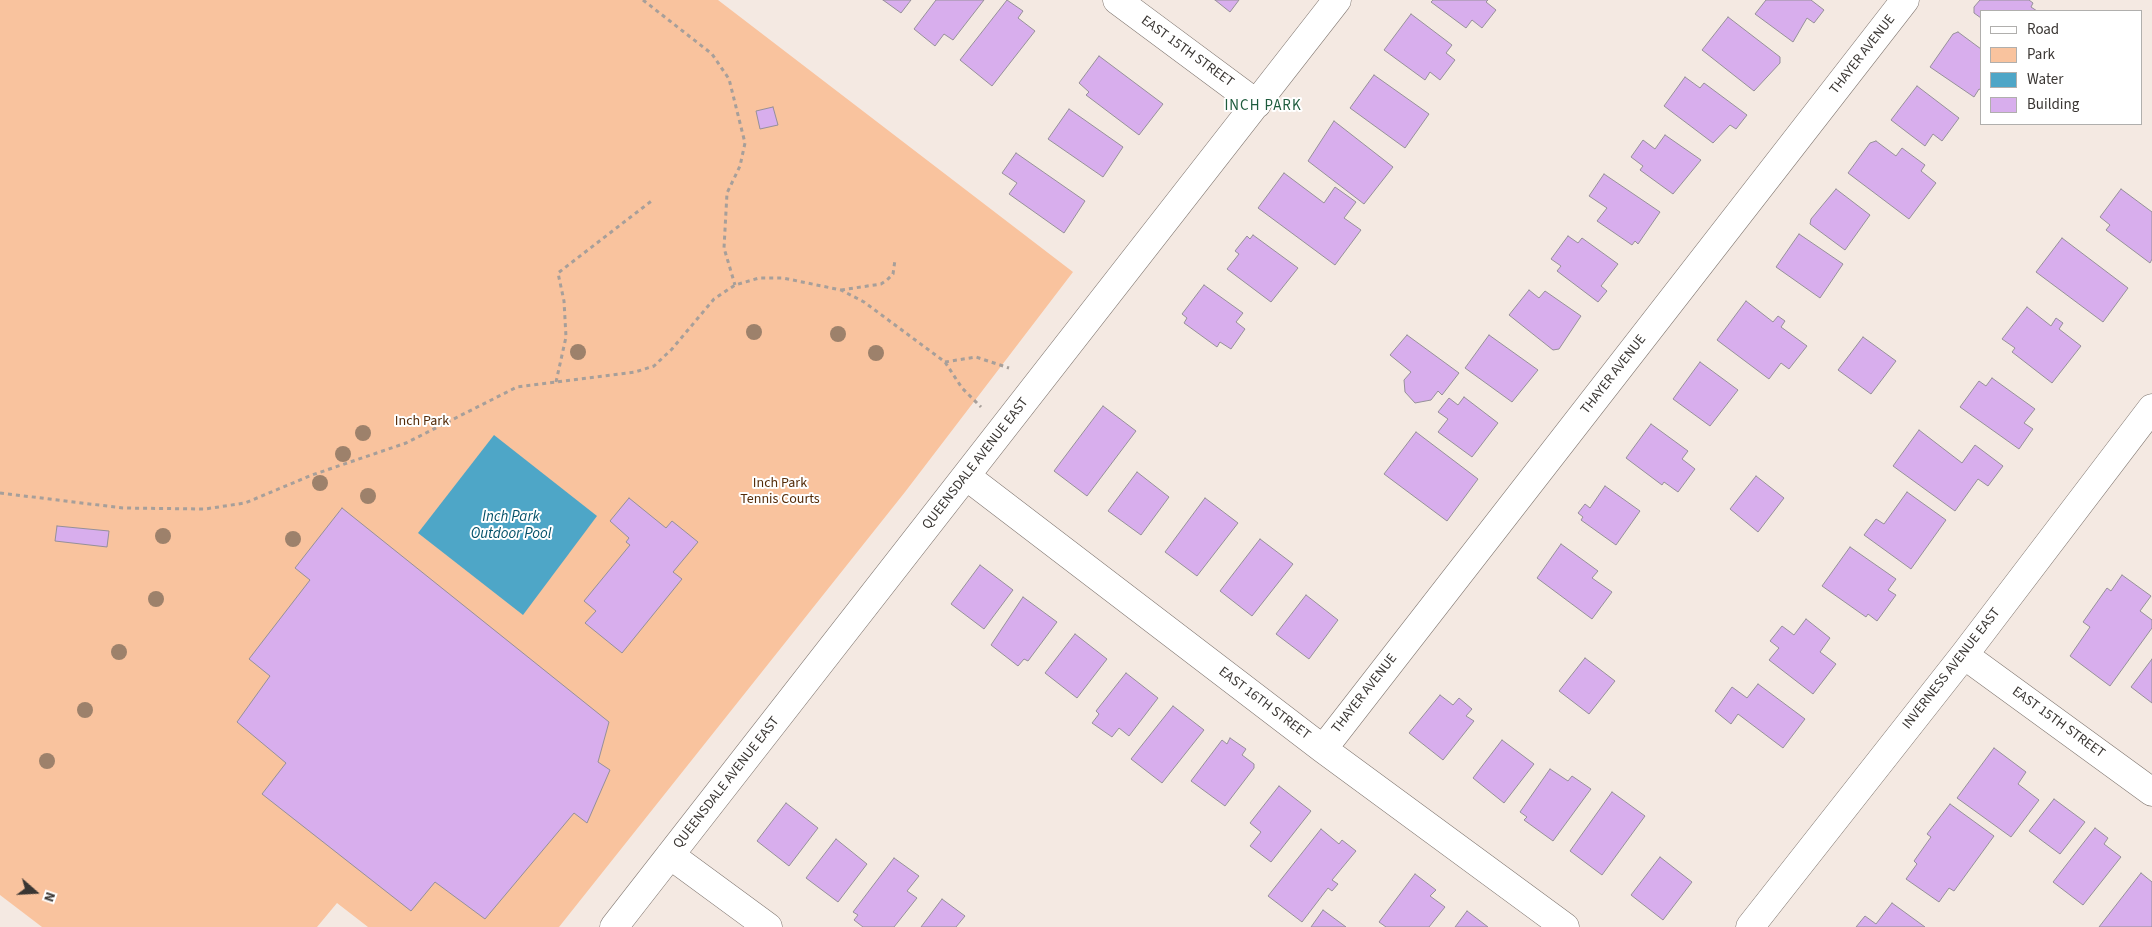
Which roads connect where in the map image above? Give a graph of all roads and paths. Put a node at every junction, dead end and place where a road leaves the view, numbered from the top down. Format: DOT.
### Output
graph roads {
  1 [pos="643,0"];
  2 [pos="1117,0"];
  3 [pos="1337,0"];
  4 [pos="1905,0"];
  5 [pos="1258,104"];
  6 [pos="654,199"];
  7 [pos="895,260"];
  8 [pos="735,285"];
  9 [pos="841,290"];
  10 [pos="945,362"];
  11 [pos="556,382"];
  12 [pos="1039,384"];
  13 [pos="2152,408"];
  14 [pos="1003,429"];
  15 [pos="966,476"];
  16 [pos="0,493"];
  17 [pos="1964,655"];
  18 [pos="1323,749"];
  19 [pos="2152,792"];
  20 [pos="670,855"];
  21 [pos="614,927"];
  22 [pos="768,927"];
  23 [pos="1565,927"];
  24 [pos="1750,927"];
  1 -- 8 [label="path"];
  2 -- 5 [label="street, EAST 15TH STREET"];
  3 -- 5 [label="street, QUEENSDALE AVENUE EAST"];
  4 -- 18 [label="street, THAYER AVENUE"];
  5 -- 12 [label="street, QUEENSDALE AVENUE EAST"];
  6 -- 11 [label="path"];
  7 -- 9 [label="path"];
  8 -- 9 [label="path"];
  8 -- 11 [label="path"];
  9 -- 10 [label="path"];
  10 -- 12 [label="path"];
  10 -- 14 [label="path"];
  11 -- 16 [label="path"];
  12 -- 14 [label="street, QUEENSDALE AVENUE EAST"];
  13 -- 17 [label="street, INVERNESS AVENUE EAST"];
  14 -- 15 [label="street, QUEENSDALE AVENUE EAST"];
  15 -- 18 [label="street, EAST 16TH STREET"];
  15 -- 20 [label="street, QUEENSDALE AVENUE EAST"];
  17 -- 19 [label="street, EAST 15TH STREET"];
  17 -- 24 [label="street, INVERNESS AVENUE EAST"];
  18 -- 23 [label="street, EAST 16TH STREET"];
  20 -- 21 [label="street, QUEENSDALE AVENUE EAST"];
  20 -- 22 [label="street"];
}
